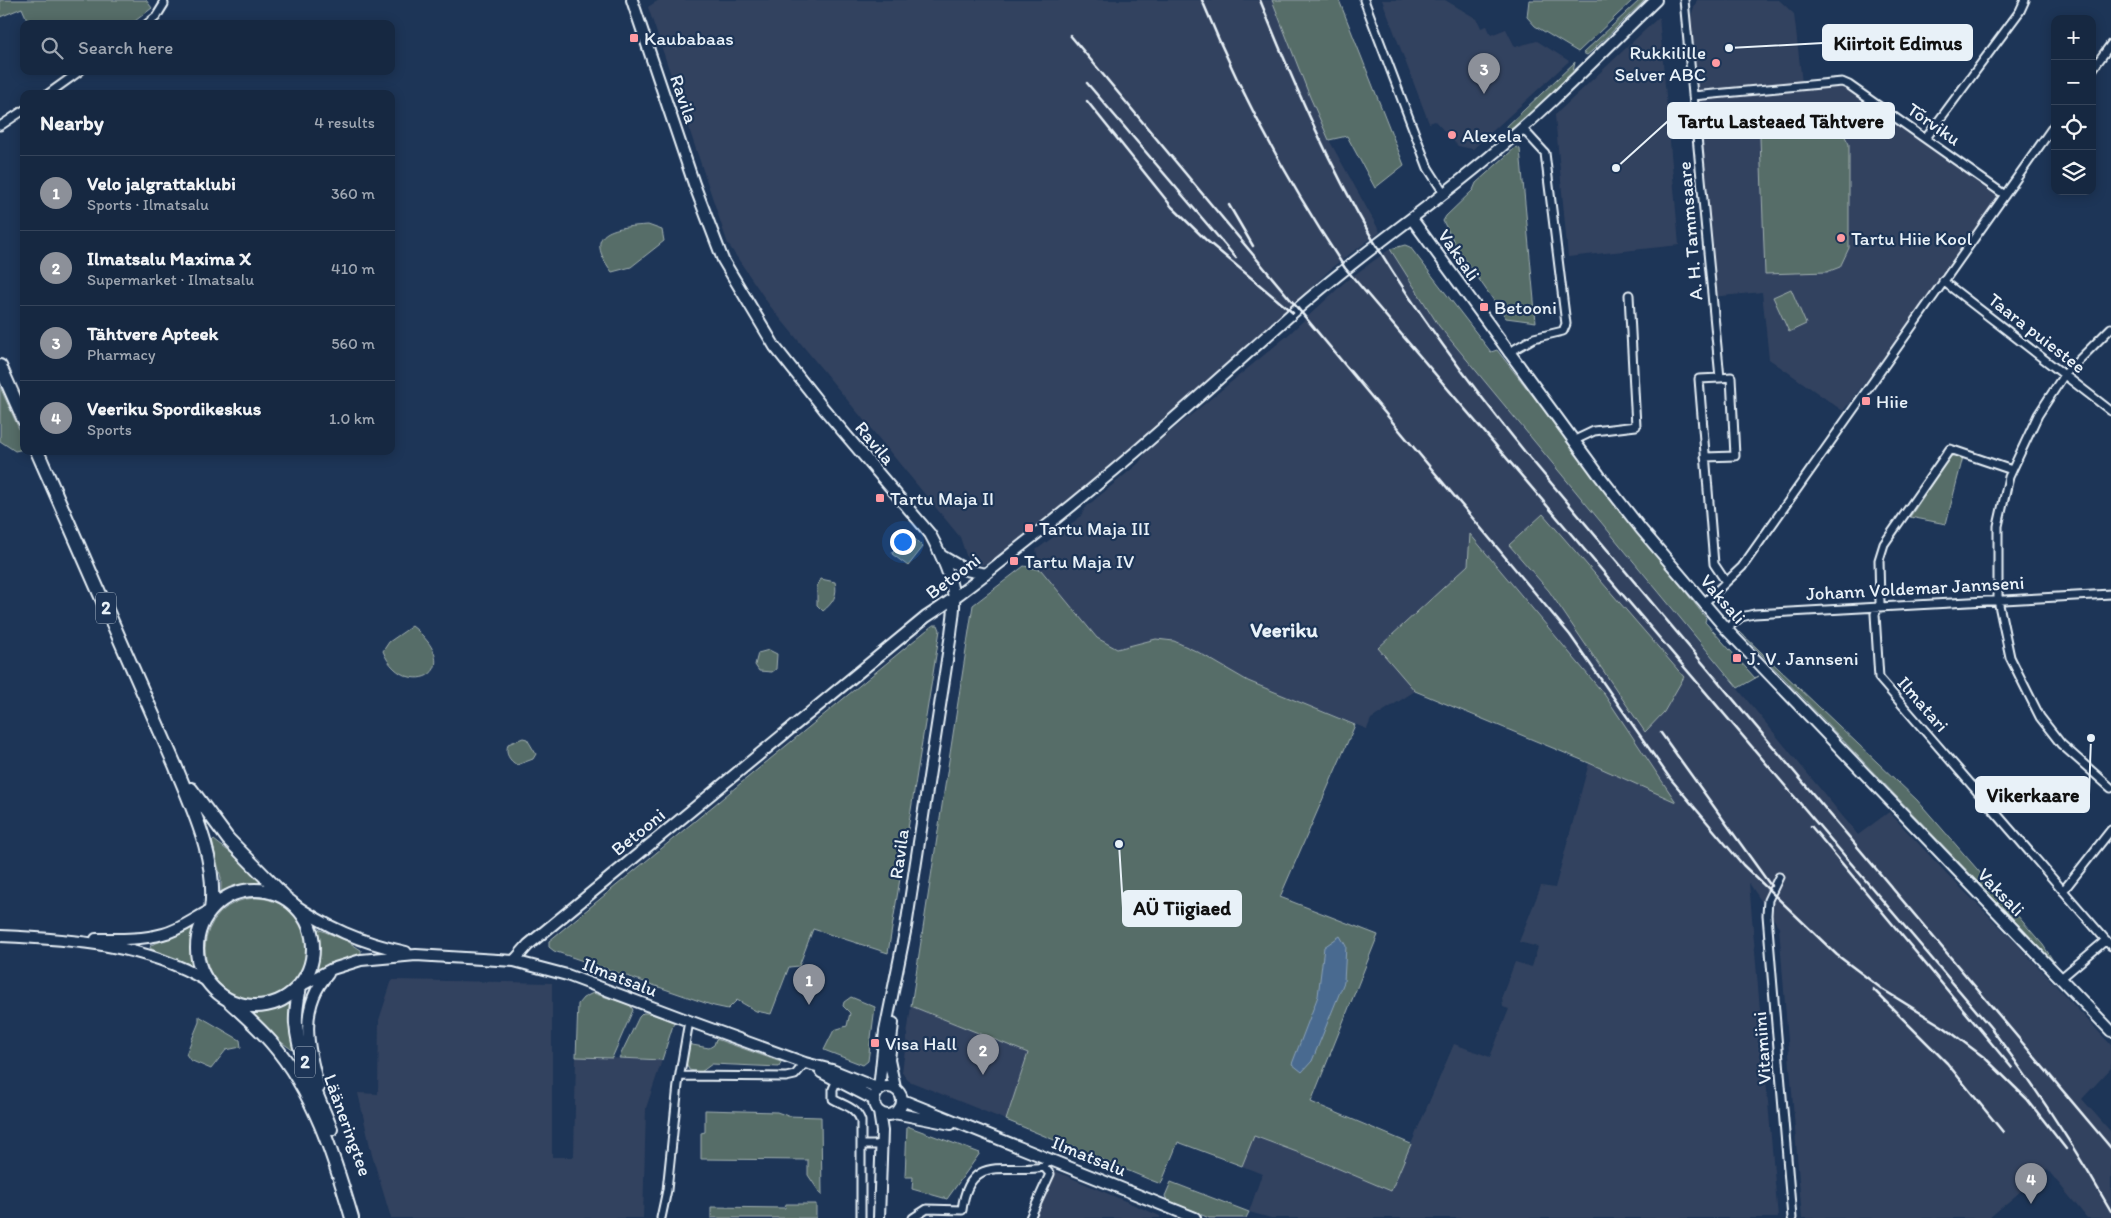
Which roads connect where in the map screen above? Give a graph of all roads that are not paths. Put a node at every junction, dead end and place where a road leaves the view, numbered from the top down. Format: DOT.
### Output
graph roads {
  1 [pos="163,0"];
  2 [pos="632,0"];
  3 [pos="1364,0"];
  4 [pos="1656,0"];
  5 [pos="1684,0"];
  6 [pos="2024,0"];
  7 [pos="152,20"];
  8 [pos="2111,44"];
  9 [pos="2096,65"];
  10 [pos="74,75"];
  11 [pos="54,90"];
  12 [pos="1694,96"];
  13 [pos="20,113"];
  14 [pos="0,126"];
  15 [pos="1522,128"];
  16 [pos="2051,130"];
  17 [pos="1926,138"];
  18 [pos="1444,194"];
  19 [pos="2006,194"];
  20 [pos="1412,219"];
  21 [pos="1943,281"];
  22 [pos="1629,295"];
  23 [pos="2111,328"];
  24 [pos="1508,352"];
  25 [pos="0,366"];
  26 [pos="2064,375"];
  27 [pos="1720,378"];
  28 [pos="20,411"];
  29 [pos="2111,412"];
  30 [pos="1574,441"];
  31 [pos="39,455"];
  32 [pos="1705,458"];
  33 [pos="2012,470"];
  34 [pos="942,556"];
  35 [pos="986,574"];
  36 [pos="1726,582"];
  37 [pos="2111,594"];
  38 [pos="954,600"];
  39 [pos="1998,600"];
  40 [pos="1704,603"];
  41 [pos="1878,607"];
  42 [pos="1726,629"];
  43 [pos="176,765"];
  44 [pos="2111,788"];
  45 [pos="2111,830"];
  46 [pos="1779,877"];
  47 [pos="2063,891"];
  48 [pos="289,901"];
  49 [pos="212,910"];
  50 [pos="0,936"];
  51 [pos="75,940"];
  52 [pos="2108,943"];
  53 [pos="416,955"];
  54 [pos="514,961"];
  55 [pos="899,965"];
  56 [pos="332,969"];
  57 [pos="2060,979"];
  58 [pos="207,981"];
  59 [pos="300,986"];
  60 [pos="226,999"];
  61 [pos="688,1021"];
  62 [pos="2111,1031"];
  63 [pos="804,1063"];
  64 [pos="681,1076"];
  65 [pos="837,1080"];
  66 [pos="895,1088"];
  67 [pos="879,1090"];
  68 [pos="873,1099"];
  69 [pos="902,1100"];
  70 [pos="879,1112"];
  71 [pos="892,1114"];
  72 [pos="970,1127"];
  73 [pos="882,1131"];
  74 [pos="333,1134"];
  75 [pos="861,1145"];
  76 [pos="882,1145"];
  77 [pos="1046,1163"];
  78 [pos="352,1218"];
  79 [pos="361,1218"];
  80 [pos="661,1218"];
  81 [pos="861,1218"];
  82 [pos="879,1218"];
  83 [pos="913,1218"];
  84 [pos="1030,1218"];
  85 [pos="1195,1218"];
  86 [pos="1792,1218"];
  1 -- 7 [label="street"];
  2 -- 34 [label="street, Ravila"];
  3 -- 18 [label="street"];
  4 -- 15 [label="street, Betooni"];
  5 -- 12 [label="street, A. H. Tammsaare"];
  6 -- 17 [label="street"];
  8 -- 9 [label="street"];
  10 -- 11 [label="street"];
  12 -- 17 [label="street, Tõrviku"];
  12 -- 27 [label="street, A. H. Tammsaare"];
  13 -- 14 [label="street"];
  15 -- 18 [label="street, Betooni"];
  15 -- 24 [label="street"];
  16 -- 19 [label="street"];
  17 -- 19 [label="street, Tõrviku"];
  18 -- 20 [label="street, Betooni"];
  19 -- 21 [label="street"];
  20 -- 24 [label="street, Vaksali"];
  20 -- 35 [label="street, Betooni"];
  21 -- 26 [label="street, Taara puiestee"];
  21 -- 36 [label="street"];
  22 -- 30 [label="street"];
  23 -- 26 [label="street"];
  24 -- 30 [label="street, Vaksali"];
  25 -- 28 [label="highway"];
  26 -- 29 [label="street, Taara puiestee"];
  26 -- 33 [label="street"];
  27 -- 32 [label="street"];
  27 -- 32 [label="street"];
  30 -- 40 [label="street, Vaksali"];
  31 -- 43 [label="highway, 2"];
  32 -- 36 [label="street"];
  33 -- 39 [label="street"];
  33 -- 41 [label="street, Ilmatari"];
  34 -- 35 [label="street"];
  34 -- 38 [label="street, Ravila"];
  35 -- 38 [label="street, Betooni"];
  36 -- 40 [label="street"];
  37 -- 39 [label="street, Johann Voldemar Jannseni"];
  38 -- 54 [label="street, Betooni"];
  38 -- 55 [label="street, Ravila"];
  39 -- 41 [label="street, Johann Voldemar Jannseni"];
  39 -- 44 [label="street"];
  40 -- 42 [label="street, Vaksali"];
  41 -- 42 [label="street, Johann Voldemar Jannseni"];
  41 -- 47 [label="street, Ilmatari"];
  42 -- 57 [label="street, Vaksali"];
  43 -- 48 [label="highway, 2"];
  43 -- 49 [label="highway, 2"];
  45 -- 47 [label="street"];
  46 -- 86 [label="street, Vitamiini"];
  47 -- 52 [label="street, Ilmatari"];
  48 -- 49 [label="highway"];
  48 -- 53 [label="street, Ilmatsalu"];
  48 -- 59 [label="highway"];
  49 -- 51 [label="street"];
  49 -- 58 [label="highway"];
  50 -- 51 [label="street"];
  51 -- 58 [label="street"];
  52 -- 57 [label="street"];
  53 -- 54 [label="street, Ilmatsalu"];
  53 -- 56 [label="street, Ilmatsalu"];
  54 -- 61 [label="street, Ilmatsalu"];
  55 -- 66 [label="street, Ravila"];
  55 -- 67 [label="street, Ravila"];
  56 -- 59 [label="street, Ilmatsalu"];
  56 -- 74 [label="street"];
  57 -- 62 [label="street, Vaksali"];
  58 -- 60 [label="highway"];
  59 -- 60 [label="highway"];
  59 -- 74 [label="highway, Lääneringtee / 2"];
  60 -- 78 [label="highway, Lääneringtee / 2"];
  61 -- 63 [label="street, Ilmatsalu"];
  61 -- 64 [label="street"];
  63 -- 64 [label="street"];
  63 -- 65 [label="street, Ilmatsalu"];
  63 -- 67 [label="street, Ilmatsalu"];
  64 -- 80 [label="street"];
  65 -- 68 [label="street, Ilmatsalu"];
  65 -- 75 [label="street"];
  66 -- 67 [label="street"];
  66 -- 69 [label="street"];
  67 -- 68 [label="street"];
  68 -- 70 [label="street"];
  69 -- 71 [label="street"];
  69 -- 72 [label="street, Ilmatsalu"];
  70 -- 71 [label="street"];
  70 -- 73 [label="street"];
  71 -- 72 [label="street, Ilmatsalu"];
  71 -- 73 [label="street"];
  72 -- 77 [label="street, Ilmatsalu"];
  73 -- 76 [label="street"];
  74 -- 79 [label="highway, Lääneringtee / 2"];
  75 -- 76 [label="street"];
  75 -- 81 [label="street"];
  76 -- 82 [label="street"];
  77 -- 83 [label="street"];
  77 -- 84 [label="street"];
  77 -- 85 [label="street, Ilmatsalu"];
}
